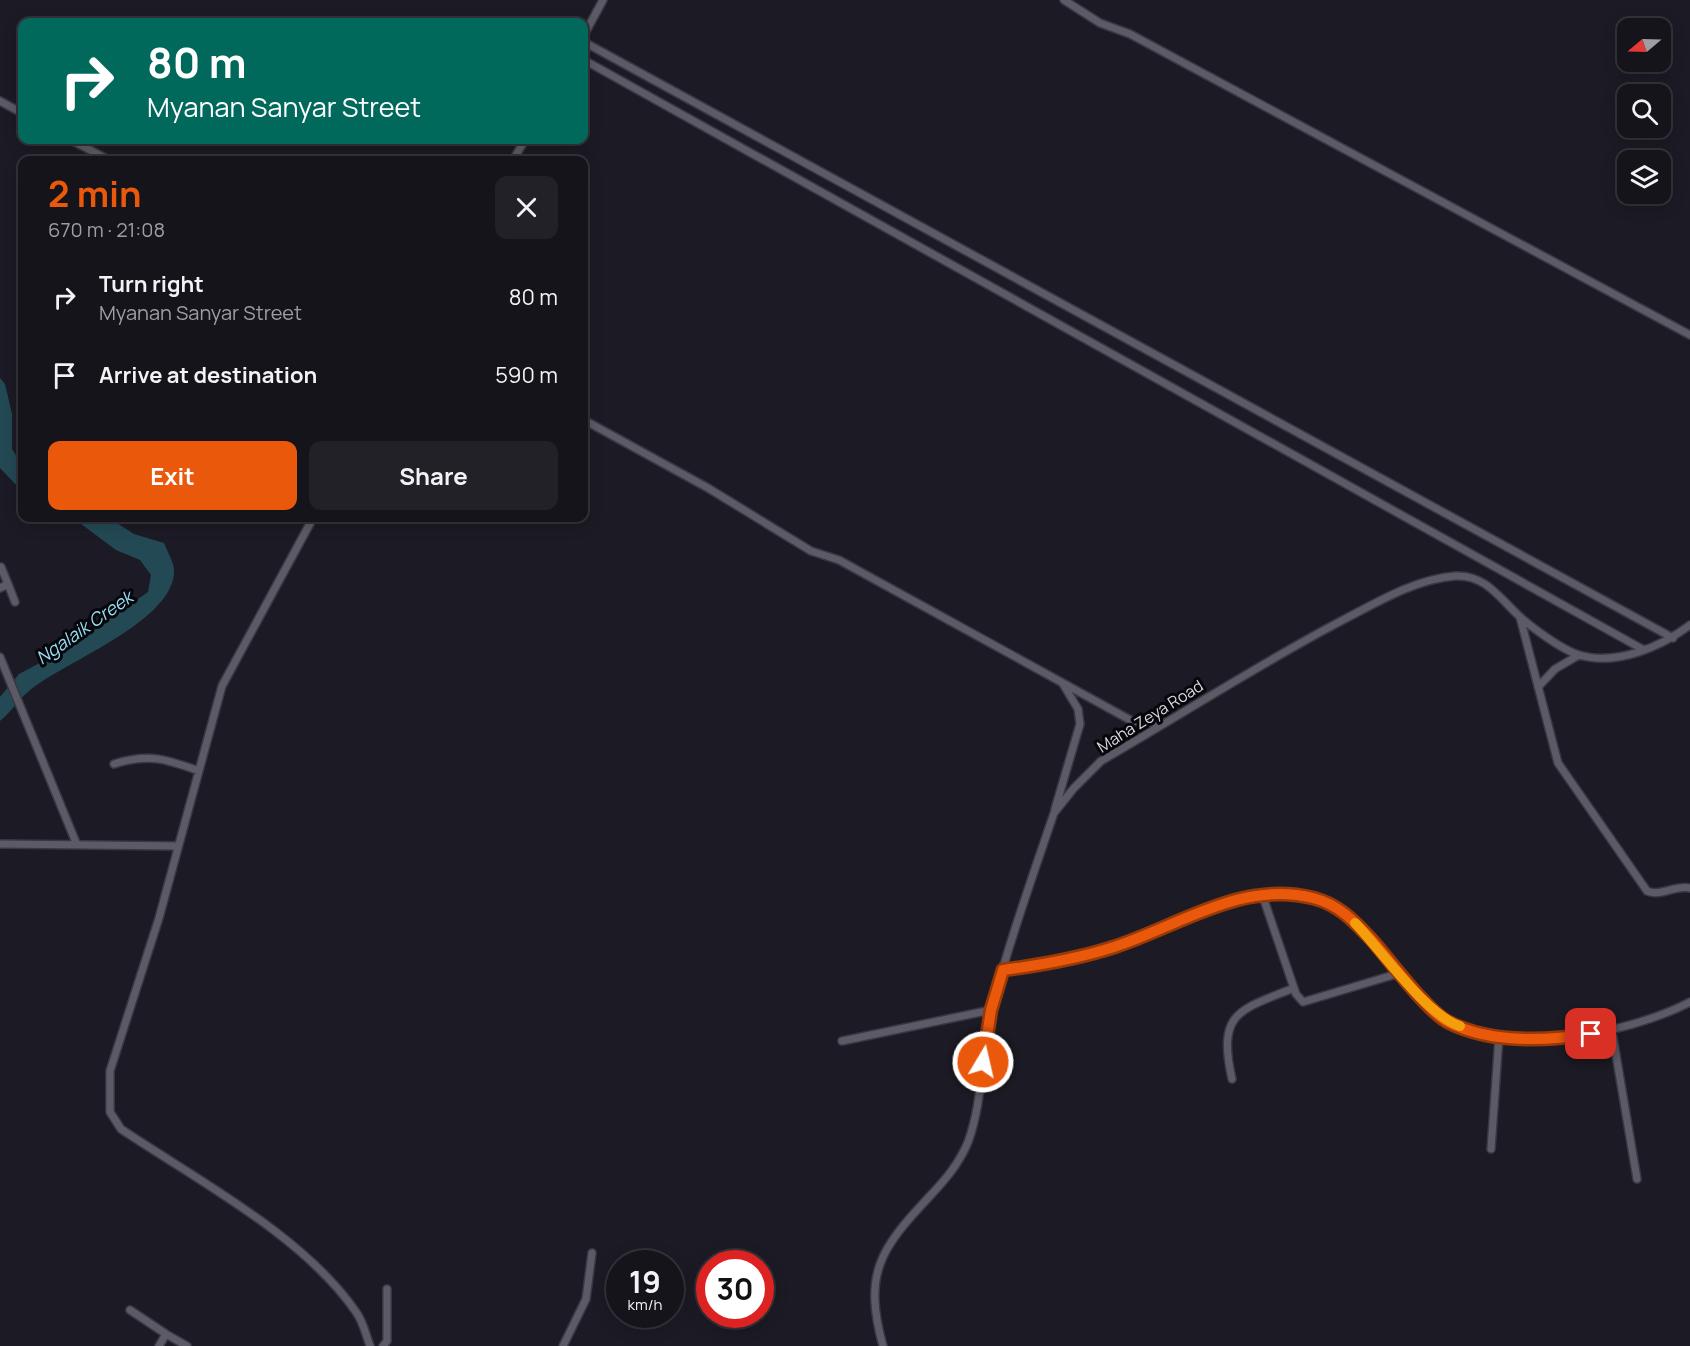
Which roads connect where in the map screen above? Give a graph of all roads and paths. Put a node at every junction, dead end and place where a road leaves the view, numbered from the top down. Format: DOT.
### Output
graph roads {
  1 [pos="603,0"];
  2 [pos="1064,0"];
  3 [pos="588,27"];
  4 [pos="588,44"];
  5 [pos="588,62"];
  6 [pos="0,100"];
  7 [pos="18,111"];
  8 [pos="79,144"];
  9 [pos="101,156"];
  10 [pos="1690,335"];
  11 [pos="588,422"];
  12 [pos="311,522"];
  13 [pos="1,567"];
  14 [pos="8,584"];
  15 [pos="0,588"];
  16 [pos="15,602"];
  17 [pos="1520,617"];
  18 [pos="1690,625"];
  19 [pos="1673,638"];
  20 [pos="1644,650"];
  21 [pos="1579,655"];
  22 [pos="0,657"];
  23 [pos="1062,682"];
  24 [pos="1538,687"];
  25 [pos="1161,724"];
  26 [pos="114,764"];
  27 [pos="199,771"];
  28 [pos="1054,813"];
  29 [pos="0,844"];
  30 [pos="77,845"];
  31 [pos="178,846"];
  32 [pos="1690,888"];
  33 [pos="1262,894"];
  34 [pos="1003,970"];
  35 [pos="1400,973"];
  36 [pos="1294,988"];
  37 [pos="1690,1002"];
  38 [pos="991,1010"];
  39 [pos="1612,1031"];
  40 [pos="1499,1037"];
  41 [pos="842,1041"];
  42 [pos="1232,1079"];
  43 [pos="1491,1149"];
  44 [pos="1637,1179"];
  45 [pos="592,1252"];
  46 [pos="387,1289"];
  47 [pos="130,1310"];
  48 [pos="166,1334"];
  49 [pos="159,1346"];
  50 [pos="187,1346"];
  51 [pos="370,1346"];
  52 [pos="383,1346"];
  53 [pos="562,1346"];
  54 [pos="883,1346"];
  1 -- 3 [label="street"];
  2 -- 10 [label="street"];
  4 -- 19 [label="street"];
  5 -- 20 [label="street"];
  6 -- 7 [label="street"];
  8 -- 9 [label="street"];
  11 -- 23 [label="street"];
  12 -- 27 [label="street"];
  13 -- 14 [label="street"];
  14 -- 15 [label="street"];
  14 -- 16 [label="street"];
  17 -- 21 [label="street, Maha Zeya Road"];
  17 -- 24 [label="street"];
  17 -- 25 [label="street, Maha Zeya Road"];
  18 -- 19 [label="street, Maha Zeya Road"];
  19 -- 20 [label="street, Maha Zeya Road"];
  20 -- 21 [label="street, Maha Zeya Road"];
  21 -- 24 [label="street"];
  22 -- 30 [label="street"];
  23 -- 25 [label="street"];
  23 -- 28 [label="street"];
  24 -- 32 [label="street"];
  25 -- 28 [label="street, Maha Zeya Road"];
  26 -- 27 [label="street"];
  27 -- 31 [label="street"];
  28 -- 34 [label="street, Maha Zeya Road"];
  29 -- 30 [label="street"];
  30 -- 31 [label="street"];
  31 -- 51 [label="street"];
  33 -- 34 [label="street"];
  33 -- 35 [label="street"];
  33 -- 36 [label="street"];
  34 -- 38 [label="street, Maha Zeya Road"];
  35 -- 36 [label="street"];
  35 -- 40 [label="street"];
  36 -- 42 [label="street"];
  37 -- 39 [label="street"];
  38 -- 41 [label="street"];
  38 -- 54 [label="street, Maha Zeya Road"];
  39 -- 40 [label="street"];
  39 -- 44 [label="street"];
  40 -- 43 [label="street"];
  45 -- 53 [label="street"];
  46 -- 52 [label="street"];
  47 -- 48 [label="street"];
  48 -- 49 [label="street"];
  48 -- 50 [label="street"];
}
